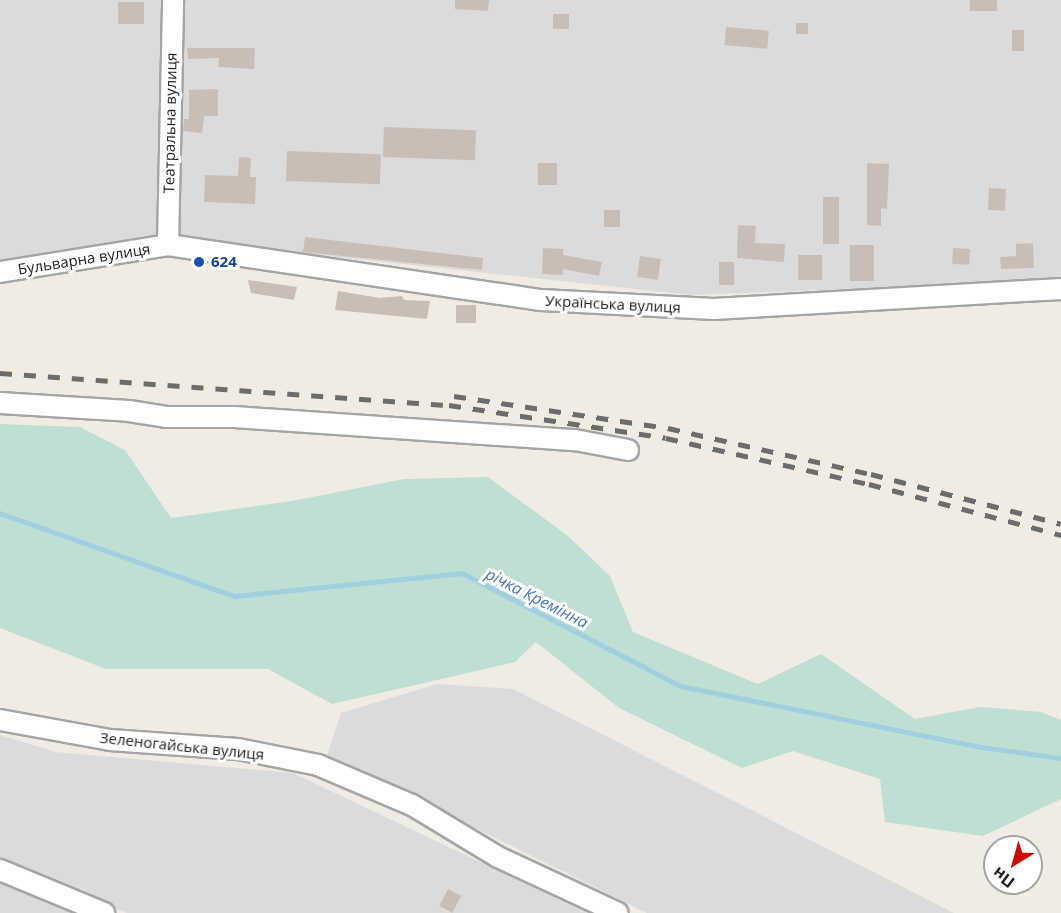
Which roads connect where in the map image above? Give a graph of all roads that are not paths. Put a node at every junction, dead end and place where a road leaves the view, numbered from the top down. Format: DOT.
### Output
graph roads {
  1 [pos="173,0"];
  2 [pos="168,246"];
  3 [pos="0,272"];
  4 [pos="1061,289"];
  5 [pos="0,403"];
  6 [pos="628,450"];
  7 [pos="0,720"];
  8 [pos="0,870"];
  9 [pos="104,913"];
  10 [pos="618,913"];
  1 -- 2 [label="street, Театральна вулиця"];
  2 -- 3 [label="street, Бульварна вулиця"];
  2 -- 4 [label="street, Українська вулиця"];
  5 -- 6 [label="street"];
  7 -- 10 [label="street, Зеленогайська вулиця"];
  8 -- 9 [label="street"];
}
